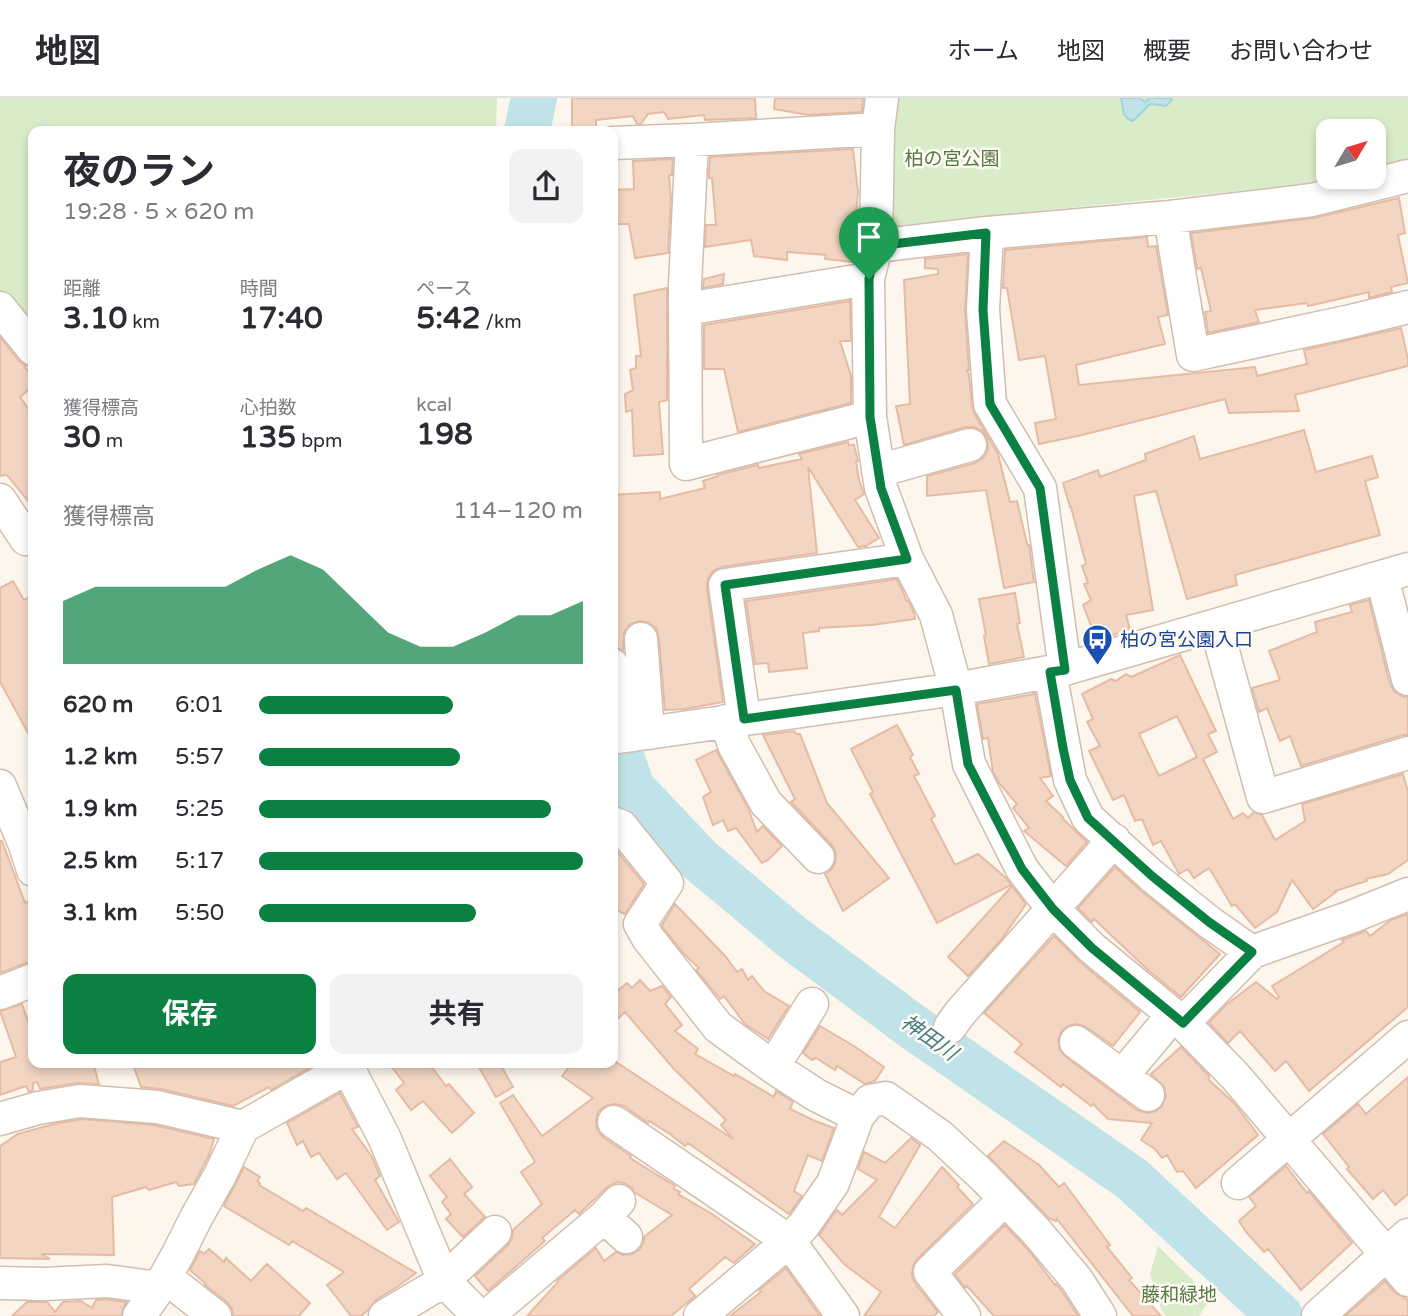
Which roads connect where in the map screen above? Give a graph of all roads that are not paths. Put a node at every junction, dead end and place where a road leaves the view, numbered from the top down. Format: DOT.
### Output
graph roads {
  1 [pos="882,98"];
  2 [pos="878,129"];
  3 [pos="692,140"];
  4 [pos="618,143"];
  5 [pos="1408,176"];
  6 [pos="1170,217"];
  7 [pos="986,233"];
  8 [pos="876,246"];
  9 [pos="869,279"];
  10 [pos="1408,307"];
  11 [pos="0,308"];
  12 [pos="686,309"];
  13 [pos="28,343"];
  14 [pos="870,417"];
  15 [pos="970,445"];
  16 [pos="878,471"];
  17 [pos="0,499"];
  18 [pos="20,541"];
  19 [pos="907,559"];
  20 [pos="1395,573"];
  21 [pos="1216,626"];
  22 [pos="641,639"];
  23 [pos="1058,671"];
  24 [pos="1408,679"];
  25 [pos="618,687"];
  26 [pos="956,690"];
  27 [pos="735,720"];
  28 [pos="631,735"];
  29 [pos="1408,753"];
  30 [pos="0,786"];
  31 [pos="618,825"];
  32 [pos="1114,840"];
  33 [pos="22,847"];
  34 [pos="818,857"];
  35 [pos="1408,894"];
  36 [pos="1053,909"];
  37 [pos="1252,952"];
  38 [pos="28,982"];
  39 [pos="0,993"];
  40 [pos="812,1004"];
  41 [pos="1178,1018"];
  42 [pos="950,1027"];
  43 [pos="1408,1037"];
  44 [pos="1076,1041"];
  45 [pos="774,1067"];
  46 [pos="341,1068"];
  47 [pos="348,1068"];
  48 [pos="1122,1076"];
  49 [pos="1148,1095"];
  50 [pos="858,1116"];
  51 [pos="0,1119"];
  52 [pos="614,1122"];
  53 [pos="243,1127"];
  54 [pos="1289,1140"];
  55 [pos="1238,1183"];
  56 [pos="1005,1199"];
  57 [pos="616,1218"];
  58 [pos="495,1232"];
  59 [pos="789,1241"];
  60 [pos="1397,1245"];
  61 [pos="443,1278"];
  62 [pos="1408,1280"];
  63 [pos="0,1283"];
  64 [pos="162,1283"];
  65 [pos="139,1316"];
  66 [pos="215,1316"];
  67 [pos="385,1316"];
  68 [pos="479,1316"];
  69 [pos="487,1316"];
  70 [pos="700,1316"];
  71 [pos="843,1316"];
  72 [pos="964,1316"];
  73 [pos="1100,1316"];
  74 [pos="1318,1316"];
  1 -- 2 [label="street"];
  2 -- 3 [label="street"];
  2 -- 8 [label="street"];
  3 -- 4 [label="street"];
  3 -- 12 [label="street"];
  5 -- 6 [label="street"];
  6 -- 7 [label="street"];
  6 -- 10 [label="street"];
  7 -- 8 [label="street"];
  7 -- 23 [label="street"];
  8 -- 9 [label="street"];
  9 -- 12 [label="street"];
  9 -- 14 [label="street"];
  11 -- 13 [label="street"];
  12 -- 14 [label="street"];
  14 -- 16 [label="street"];
  15 -- 16 [label="street"];
  16 -- 19 [label="street"];
  17 -- 18 [label="street"];
  19 -- 26 [label="street"];
  19 -- 27 [label="street"];
  20 -- 21 [label="street"];
  20 -- 24 [label="street"];
  21 -- 23 [label="street"];
  21 -- 29 [label="street"];
  22 -- 28 [label="street"];
  23 -- 26 [label="street"];
  23 -- 32 [label="street"];
  25 -- 28 [label="street"];
  26 -- 27 [label="street"];
  26 -- 36 [label="street"];
  27 -- 28 [label="street"];
  27 -- 34 [label="street"];
  30 -- 33 [label="street"];
  31 -- 45 [label="street"];
  32 -- 36 [label="street"];
  32 -- 37 [label="street"];
  35 -- 37 [label="street"];
  36 -- 41 [label="street"];
  36 -- 42 [label="street"];
  37 -- 41 [label="street"];
  38 -- 39 [label="street"];
  40 -- 45 [label="street"];
  41 -- 48 [label="street"];
  41 -- 54 [label="street"];
  43 -- 54 [label="street"];
  44 -- 48 [label="street"];
  45 -- 50 [label="street"];
  46 -- 53 [label="street"];
  47 -- 61 [label="street"];
  48 -- 49 [label="street"];
  50 -- 56 [label="street"];
  50 -- 59 [label="street"];
  51 -- 53 [label="street"];
  52 -- 59 [label="street"];
  53 -- 64 [label="street"];
  54 -- 55 [label="street"];
  54 -- 60 [label="street"];
  56 -- 72 [label="street"];
  56 -- 73 [label="street"];
  57 -- 69 [label="street"];
  58 -- 61 [label="street"];
  59 -- 70 [label="street"];
  59 -- 71 [label="street"];
  60 -- 62 [label="street"];
  60 -- 74 [label="street"];
  61 -- 67 [label="street"];
  61 -- 68 [label="street"];
  63 -- 64 [label="street"];
  64 -- 65 [label="street"];
  64 -- 66 [label="street"];
}
